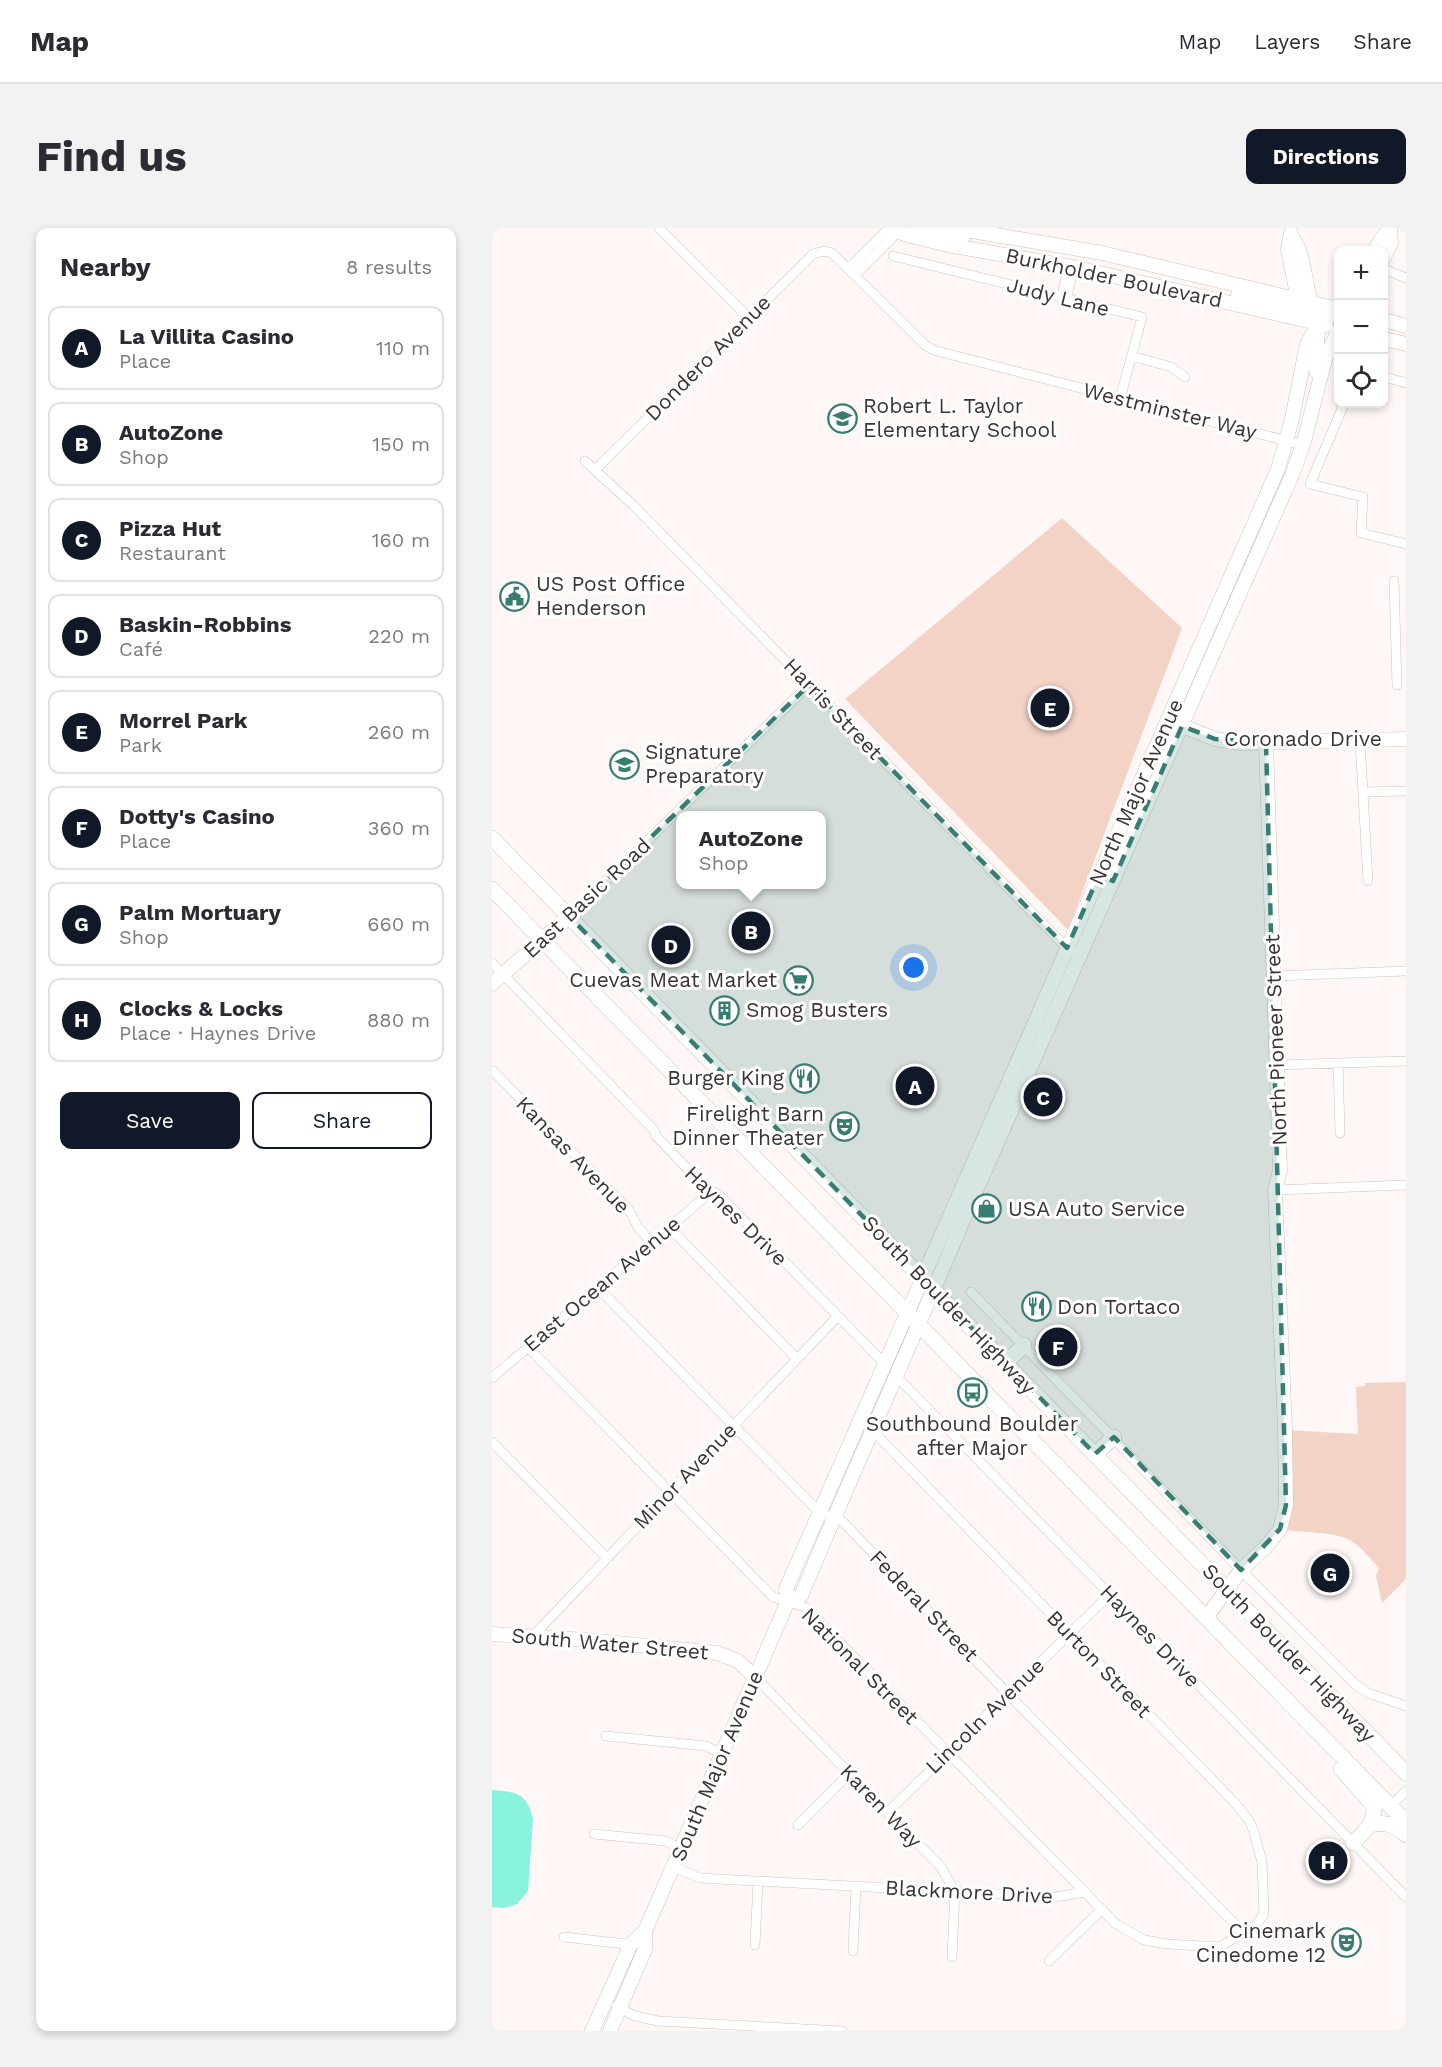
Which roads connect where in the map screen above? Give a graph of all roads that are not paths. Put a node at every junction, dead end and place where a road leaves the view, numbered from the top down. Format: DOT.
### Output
graph roads {
  1 [pos="659,228"];
  2 [pos="954,228"];
  3 [pos="896,229"];
  4 [pos="1391,229"];
  5 [pos="1291,233"];
  6 [pos="1001,235"];
  7 [pos="1377,246"];
  8 [pos="1388,248"];
  9 [pos="893,256"];
  10 [pos="1289,260"];
  11 [pos="1071,267"];
  12 [pos="1388,270"];
  13 [pos="852,272"];
  14 [pos="1406,278"];
  15 [pos="1271,292"];
  16 [pos="1064,298"];
  17 [pos="1307,311"];
  18 [pos="1334,315"];
  19 [pos="1334,315"];
  20 [pos="749,318"];
  21 [pos="1388,321"];
  22 [pos="1406,326"];
  23 [pos="1334,328"];
  24 [pos="1388,330"];
  25 [pos="1406,335"];
  26 [pos="1334,339"];
  27 [pos="1388,340"];
  28 [pos="1406,344"];
  29 [pos="1132,356"];
  30 [pos="1185,377"];
  31 [pos="1388,378"];
  32 [pos="1406,383"];
  33 [pos="1120,399"];
  34 [pos="1312,406"];
  35 [pos="1342,408"];
  36 [pos="1287,441"];
  37 [pos="1303,446"];
  38 [pos="585,461"];
  39 [pos="595,470"];
  40 [pos="1406,544"];
  41 [pos="1394,581"];
  42 [pos="1205,633"];
  43 [pos="1395,636"];
  44 [pos="1406,636"];
  45 [pos="1218,642"];
  46 [pos="809,685"];
  47 [pos="1397,685"];
  48 [pos="1168,721"];
  49 [pos="1182,726"];
  50 [pos="1406,739"];
  51 [pos="1360,741"];
  52 [pos="1266,743"];
  53 [pos="1406,791"];
  54 [pos="1363,792"];
  55 [pos="678,811"];
  56 [pos="676,813"];
  57 [pos="492,838"];
  58 [pos="1102,870"];
  59 [pos="1116,876"];
  60 [pos="1368,882"];
  61 [pos="492,889"];
  62 [pos="569,916"];
  63 [pos="543,940"];
  64 [pos="1067,948"];
  65 [pos="1078,960"];
  66 [pos="492,963"];
  67 [pos="1406,971"];
  68 [pos="503,974"];
  69 [pos="1274,976"];
  70 [pos="492,984"];
  71 [pos="1036,1019"];
  72 [pos="1050,1025"];
  73 [pos="1406,1061"];
  74 [pos="1338,1063"];
  75 [pos="1277,1065"];
  76 [pos="492,1070"];
  77 [pos="1000,1101"];
  78 [pos="1014,1108"];
  79 [pos="1340,1132"];
  80 [pos="1406,1185"];
  81 [pos="711,1191"];
  82 [pos="1275,1191"];
  83 [pos="669,1227"];
  84 [pos="651,1242"];
  85 [pos="922,1278"];
  86 [pos="598,1287"];
  87 [pos="934,1290"];
  88 [pos="971,1292"];
  89 [pos="908,1313"];
  90 [pos="838,1316"];
  91 [pos="919,1325"];
  92 [pos="1024,1346"];
  93 [pos="528,1347"];
  94 [pos="797,1359"];
  95 [pos="1006,1363"];
  96 [pos="884,1364"];
  97 [pos="895,1375"];
  98 [pos="492,1378"];
  99 [pos="858,1424"];
  100 [pos="733,1425"];
  101 [pos="872,1430"];
  102 [pos="1114,1437"];
  103 [pos="492,1442"];
  104 [pos="1095,1454"];
  105 [pos="670,1492"];
  106 [pos="820,1511"];
  107 [pos="833,1519"];
  108 [pos="607,1558"];
  109 [pos="1241,1570"];
  110 [pos="1227,1590"];
  111 [pos="1109,1595"];
  112 [pos="788,1601"];
  113 [pos="1206,1618"];
  114 [pos="492,1634"];
  115 [pos="1069,1634"];
  116 [pos="532,1636"];
  117 [pos="756,1678"];
  118 [pos="1008,1694"];
  119 [pos="1406,1706"];
  120 [pos="1321,1735"];
  121 [pos="606,1736"];
  122 [pos="948,1753"];
  123 [pos="722,1755"];
  124 [pos="850,1773"];
  125 [pos="1406,1773"];
  126 [pos="1406,1791"];
  127 [pos="1391,1806"];
  128 [pos="887,1813"];
  129 [pos="1406,1822"];
  130 [pos="798,1825"];
  131 [pos="1370,1826"];
  132 [pos="594,1834"];
  133 [pos="1406,1835"];
  134 [pos="1353,1843"];
  135 [pos="682,1850"];
  136 [pos="674,1867"];
  137 [pos="758,1881"];
  138 [pos="856,1886"];
  139 [pos="955,1892"];
  140 [pos="1085,1892"];
  141 [pos="1406,1897"];
  142 [pos="1102,1909"];
  143 [pos="645,1931"];
  144 [pos="1244,1933"];
  145 [pos="564,1937"];
  146 [pos="631,1944"];
  147 [pos="755,1945"];
  148 [pos="645,1949"];
  149 [pos="853,1951"];
  150 [pos="952,1957"];
  151 [pos="1049,1961"];
  152 [pos="606,2001"];
  153 [pos="620,2008"];
  154 [pos="592,2031"];
  155 [pos="610,2031"];
  156 [pos="842,2031"];
  1 -- 20 [label="street"];
  2 -- 6 [label="street, Burkholder Boulevard"];
  3 -- 6 [label="street"];
  3 -- 11 [label="street, Burkholder Boulevard"];
  3 -- 13 [label="street"];
  4 -- 7 [label="street"];
  4 -- 8 [label="street"];
  5 -- 10 [label="street"];
  5 -- 17 [label="street"];
  6 -- 15 [label="street, Burkholder Boulevard"];
  9 -- 16 [label="street, Judy Lane"];
  10 -- 15 [label="street"];
  10 -- 17 [label="street"];
  11 -- 16 [label="street"];
  11 -- 17 [label="street, Burkholder Boulevard"];
  12 -- 14 [label="street"];
  13 -- 20 [label="street, Dondero Avenue"];
  13 -- 33 [label="street, Westminster Way"];
  15 -- 17 [label="street, Burkholder Boulevard"];
  16 -- 29 [label="street, Judy Lane"];
  17 -- 18 [label="street, Burkholder Boulevard"];
  17 -- 19 [label="street, North Major Avenue"];
  17 -- 23 [label="street, Burkholder Boulevard"];
  17 -- 34 [label="street"];
  17 -- 36 [label="street, North Major Avenue"];
  20 -- 39 [label="street, Dondero Avenue"];
  21 -- 22 [label="street"];
  24 -- 25 [label="street"];
  26 -- 34 [label="street, North Major Avenue"];
  27 -- 28 [label="street"];
  29 -- 30 [label="street"];
  29 -- 33 [label="street, Judy Lane"];
  31 -- 32 [label="street"];
  33 -- 36 [label="street, Westminster Way"];
  34 -- 37 [label="street, North Major Avenue"];
  35 -- 40 [label="street"];
  36 -- 37 [label="street, Westminster Way"];
  36 -- 42 [label="street, North Major Avenue"];
  37 -- 45 [label="street, North Major Avenue"];
  38 -- 39 [label="street, Harris Street"];
  39 -- 46 [label="street, Harris Street"];
  41 -- 43 [label="street"];
  42 -- 45 [label="street"];
  42 -- 48 [label="street, North Major Avenue"];
  43 -- 44 [label="street"];
  43 -- 47 [label="street"];
  45 -- 49 [label="street, North Major Avenue"];
  46 -- 55 [label="street, East Basic Road"];
  46 -- 64 [label="street, Harris Street"];
  48 -- 49 [label="street, Coronado Drive"];
  48 -- 58 [label="street, North Major Avenue"];
  49 -- 52 [label="street, Coronado Drive"];
  49 -- 59 [label="street, North Major Avenue"];
  50 -- 51 [label="street, Coronado Drive"];
  51 -- 52 [label="street, Coronado Drive"];
  51 -- 54 [label="street"];
  52 -- 69 [label="street, North Pioneer Street"];
  53 -- 54 [label="street"];
  54 -- 60 [label="street"];
  56 -- 62 [label="street, East Basic Road"];
  57 -- 62 [label="main road, South Boulder Highway"];
  58 -- 59 [label="street"];
  58 -- 64 [label="street, North Major Avenue"];
  59 -- 65 [label="street, North Major Avenue"];
  61 -- 63 [label="main road, South Boulder Highway"];
  62 -- 63 [label="street, East Basic Road"];
  62 -- 85 [label="main road, South Boulder Highway"];
  63 -- 68 [label="street, East Basic Road"];
  63 -- 89 [label="main road, South Boulder Highway"];
  64 -- 65 [label="street, Harris Street"];
  64 -- 71 [label="street, North Major Avenue"];
  65 -- 72 [label="street, North Major Avenue"];
  66 -- 68 [label="street, Haynes Drive"];
  67 -- 69 [label="street"];
  68 -- 70 [label="street, East Basic Road"];
  68 -- 81 [label="street, Haynes Drive"];
  69 -- 75 [label="street, North Pioneer Street"];
  71 -- 72 [label="street"];
  71 -- 77 [label="street, North Major Avenue"];
  72 -- 78 [label="street, North Major Avenue"];
  73 -- 74 [label="street"];
  74 -- 75 [label="street"];
  74 -- 79 [label="street"];
  75 -- 82 [label="street, North Pioneer Street"];
  76 -- 84 [label="street, Kansas Avenue"];
  77 -- 78 [label="street"];
  77 -- 85 [label="street, North Major Avenue"];
  78 -- 87 [label="street, North Major Avenue"];
  80 -- 82 [label="street"];
  81 -- 83 [label="street, East Ocean Avenue"];
  81 -- 90 [label="street, Haynes Drive"];
  82 -- 109 [label="street, North Pioneer Street"];
  83 -- 84 [label="street, East Ocean Avenue"];
  83 -- 94 [label="street"];
  84 -- 86 [label="street, East Ocean Avenue"];
  85 -- 87 [label="main road, South Boulder Highway"];
  85 -- 89 [label="street, South Major Avenue"];
  86 -- 93 [label="street, East Ocean Avenue"];
  86 -- 100 [label="street, Federal Street"];
  87 -- 91 [label="street, South Major Avenue"];
  87 -- 95 [label="main road, South Boulder Highway"];
  88 -- 92 [label="street"];
  89 -- 91 [label="main road, South Boulder Highway"];
  89 -- 96 [label="street, South Major Avenue"];
  90 -- 94 [label="street, Minor Avenue"];
  90 -- 96 [label="street, Haynes Drive"];
  91 -- 97 [label="street, South Major Avenue"];
  91 -- 113 [label="main road, South Boulder Highway"];
  92 -- 95 [label="main road"];
  92 -- 102 [label="street"];
  93 -- 98 [label="street, East Ocean Avenue"];
  93 -- 105 [label="street, National Street"];
  94 -- 100 [label="street, Minor Avenue"];
  95 -- 104 [label="main road, South Boulder Highway"];
  96 -- 99 [label="street, South Major Avenue"];
  97 -- 101 [label="street, South Major Avenue"];
  97 -- 111 [label="street, Haynes Drive"];
  99 -- 101 [label="street, Burton Street"];
  99 -- 106 [label="street, South Major Avenue"];
  100 -- 105 [label="street, Minor Avenue"];
  100 -- 106 [label="street, Federal Street"];
  101 -- 107 [label="street, South Major Avenue"];
  101 -- 115 [label="street, Burton Street"];
  102 -- 104 [label="main road"];
  102 -- 109 [label="street"];
  103 -- 108 [label="street"];
  104 -- 110 [label="main road, South Boulder Highway"];
  105 -- 108 [label="street, Minor Avenue"];
  105 -- 112 [label="street, National Street"];
  106 -- 107 [label="street, Federal Street"];
  106 -- 112 [label="street, South Major Avenue"];
  107 -- 112 [label="street, South Major Avenue"];
  107 -- 118 [label="street, Federal Street"];
  108 -- 116 [label="street, Minor Avenue"];
  109 -- 110 [label="street, North Pioneer Street"];
  109 -- 119 [label="street"];
  110 -- 113 [label="street, North Pioneer Street"];
  110 -- 125 [label="main road, South Boulder Highway"];
  111 -- 115 [label="street, Lincoln Avenue"];
  111 -- 134 [label="street, Haynes Drive"];
  112 -- 117 [label="street, South Major Avenue"];
  112 -- 122 [label="street, National Street"];
  113 -- 120 [label="main road, South Boulder Highway"];
  114 -- 116 [label="street, South Water Street"];
  115 -- 118 [label="street, Lincoln Avenue"];
  115 -- 144 [label="street, Burton Street"];
  116 -- 117 [label="street, South Water Street"];
  117 -- 123 [label="street, South Major Avenue"];
  117 -- 124 [label="street, Karen Way"];
  118 -- 122 [label="street, Lincoln Avenue"];
  118 -- 144 [label="street, Federal Street"];
  120 -- 127 [label="main road, South Boulder Highway"];
  120 -- 131 [label="main road"];
  121 -- 123 [label="street"];
  122 -- 128 [label="street, Lincoln Avenue"];
  122 -- 140 [label="street, National Street"];
  123 -- 135 [label="street, South Major Avenue"];
  124 -- 128 [label="street, Karen Way"];
  124 -- 130 [label="street"];
  126 -- 127 [label="street"];
  127 -- 129 [label="main road, South Boulder Highway"];
  128 -- 139 [label="street, Karen Way"];
  131 -- 133 [label="main road"];
  131 -- 134 [label="main road"];
  132 -- 135 [label="street"];
  134 -- 141 [label="street, Haynes Drive"];
  135 -- 136 [label="street, South Major Avenue"];
  136 -- 137 [label="street, Blackmore Drive"];
  136 -- 143 [label="street, South Major Avenue"];
  137 -- 138 [label="street, Blackmore Drive"];
  137 -- 147 [label="street"];
  138 -- 139 [label="street, Blackmore Drive"];
  138 -- 149 [label="street"];
  139 -- 140 [label="street, Blackmore Drive"];
  139 -- 150 [label="street"];
  140 -- 142 [label="street"];
  142 -- 144 [label="street"];
  142 -- 151 [label="street"];
  143 -- 146 [label="street, South Major Avenue"];
  143 -- 148 [label="street, South Major Avenue"];
  145 -- 146 [label="street"];
  146 -- 148 [label="street"];
  146 -- 152 [label="street, South Major Avenue"];
  148 -- 153 [label="street, South Major Avenue"];
  152 -- 153 [label="street"];
  152 -- 154 [label="street, South Major Avenue"];
  153 -- 155 [label="street, South Major Avenue"];
  153 -- 156 [label="street"];
}
